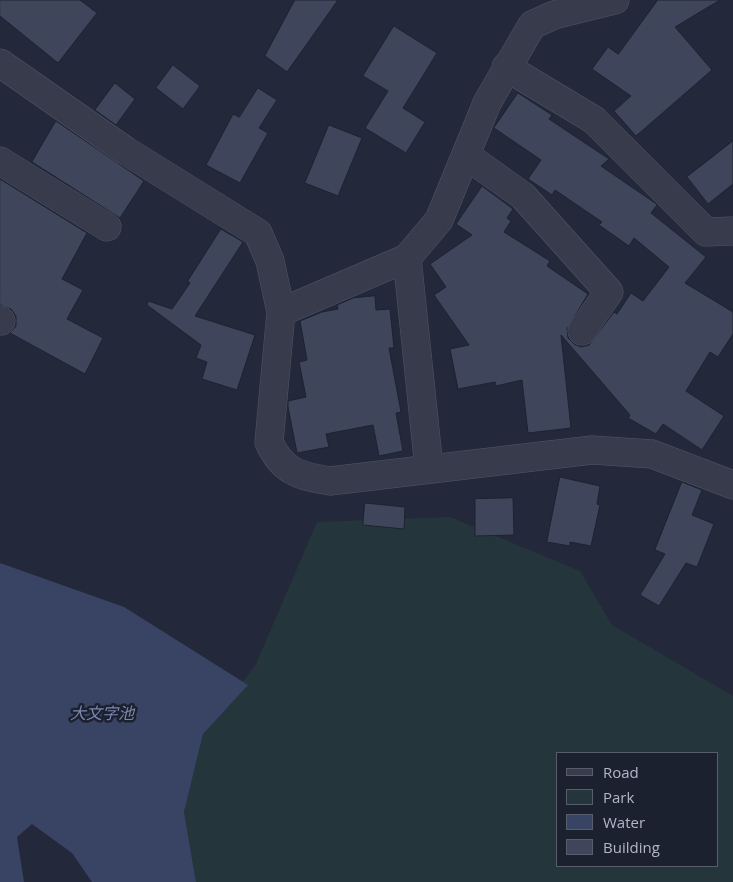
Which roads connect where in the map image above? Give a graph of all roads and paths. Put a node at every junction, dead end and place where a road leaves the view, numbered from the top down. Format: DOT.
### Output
graph roads {
  1 [pos="615,0"];
  2 [pos="0,63"];
  3 [pos="506,67"];
  4 [pos="466,156"];
  5 [pos="0,161"];
  6 [pos="107,227"];
  7 [pos="733,231"];
  8 [pos="407,258"];
  9 [pos="281,312"];
  10 [pos="582,331"];
  11 [pos="429,468"];
  12 [pos="733,485"];
  1 -- 3 [label="street"];
  2 -- 9 [label="street"];
  3 -- 4 [label="street"];
  3 -- 7 [label="street"];
  4 -- 8 [label="street"];
  4 -- 10 [label="street"];
  5 -- 6 [label="street"];
  8 -- 9 [label="street"];
  8 -- 11 [label="street"];
  9 -- 11 [label="street"];
  11 -- 12 [label="street"];
}
